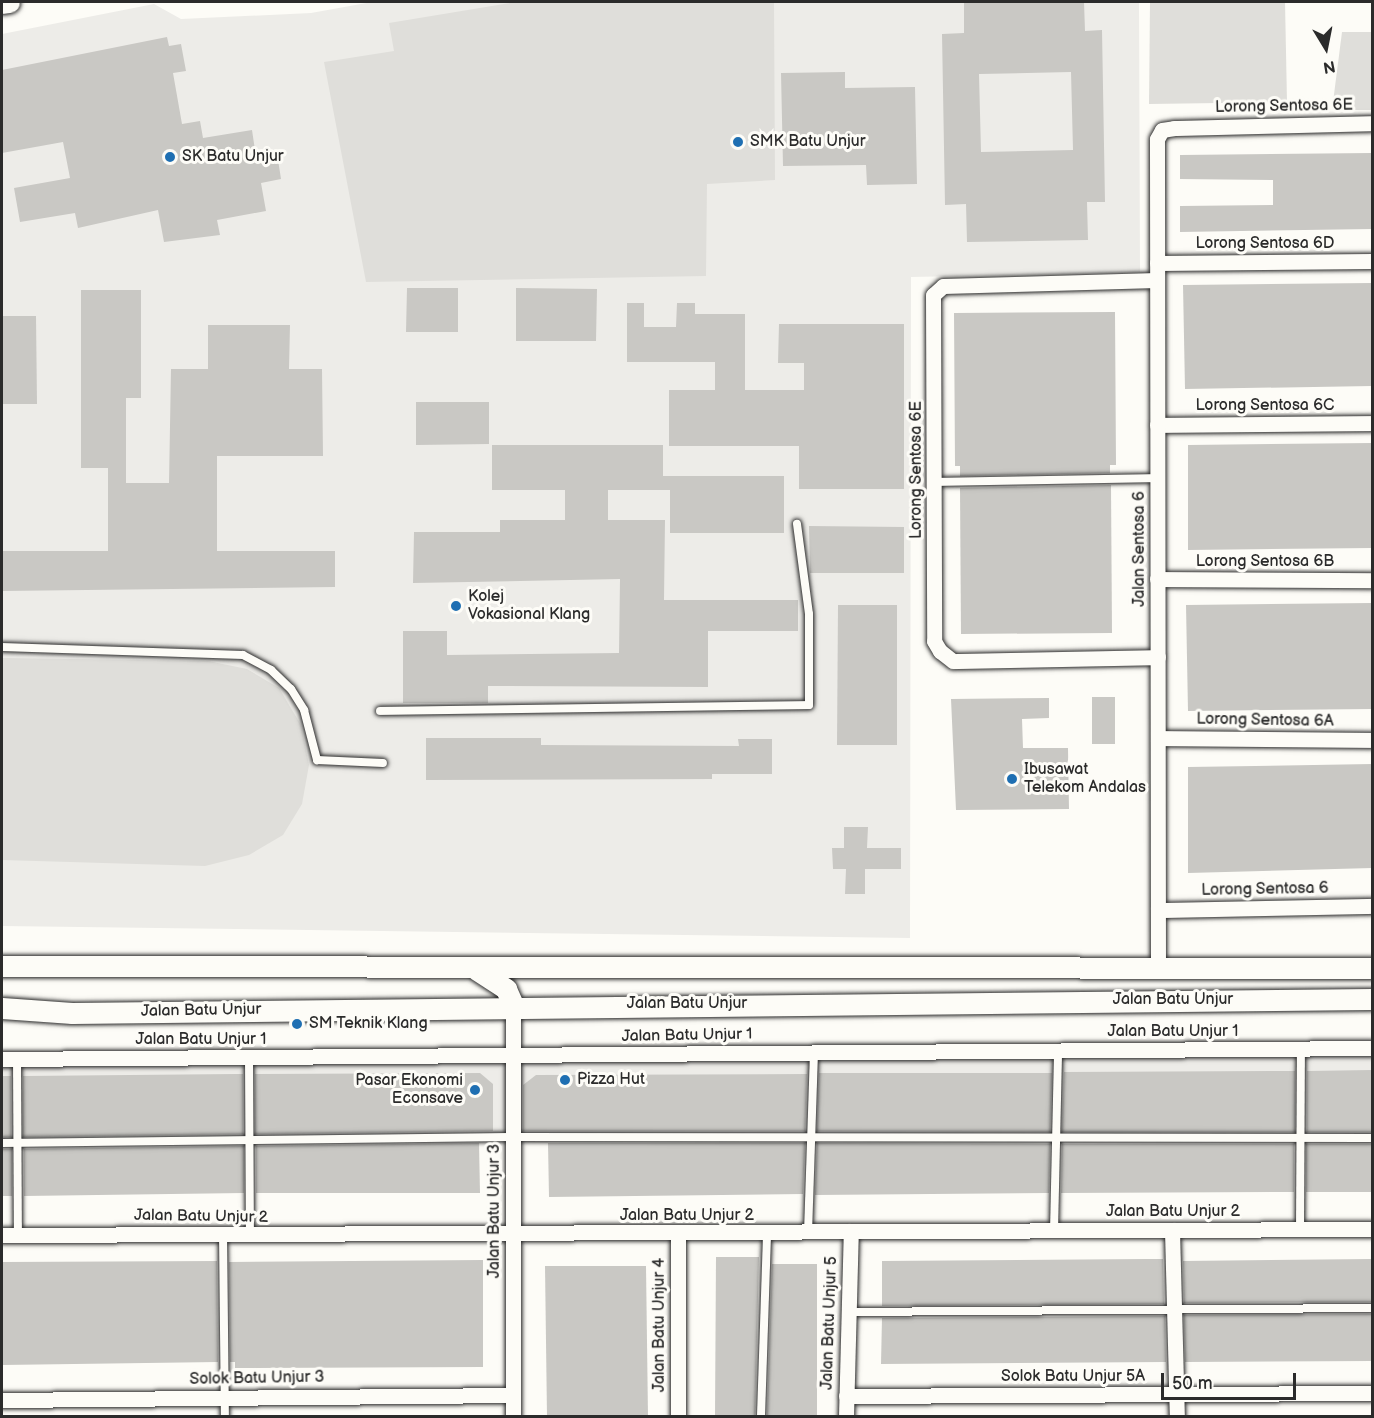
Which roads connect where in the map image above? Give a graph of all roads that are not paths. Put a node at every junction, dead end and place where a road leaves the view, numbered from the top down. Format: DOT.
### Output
graph roads {
  1 [pos="8,2"];
  2 [pos="2,3"];
  3 [pos="1372,123"];
  4 [pos="1162,130"];
  5 [pos="1372,261"];
  6 [pos="1157,263"];
  7 [pos="1157,280"];
  8 [pos="1372,423"];
  9 [pos="1157,425"];
  10 [pos="1158,478"];
  11 [pos="936,482"];
  12 [pos="797,524"];
  13 [pos="1157,579"];
  14 [pos="1372,580"];
  15 [pos="2,647"];
  16 [pos="1158,657"];
  17 [pos="380,711"];
  18 [pos="1158,738"];
  19 [pos="1372,741"];
  20 [pos="383,763"];
  21 [pos="1372,906"];
  22 [pos="1158,910"];
  23 [pos="2,966"];
  24 [pos="1158,968"];
  25 [pos="1372,968"];
  26 [pos="477,970"];
  27 [pos="1372,999"];
  28 [pos="513,1005"];
  29 [pos="2,1008"];
  30 [pos="1372,1048"];
  31 [pos="1301,1049"];
  32 [pos="1058,1051"];
  33 [pos="814,1053"];
  34 [pos="513,1056"];
  35 [pos="249,1058"];
  36 [pos="9,1059"];
  37 [pos="513,1137"];
  38 [pos="810,1138"];
  39 [pos="1300,1138"];
  40 [pos="1372,1138"];
  41 [pos="1056,1139"];
  42 [pos="248,1140"];
  43 [pos="2,1143"];
  44 [pos="18,1143"];
  45 [pos="1300,1229"];
  46 [pos="1372,1229"];
  47 [pos="1172,1230"];
  48 [pos="851,1231"];
  49 [pos="1054,1231"];
  50 [pos="223,1233"];
  51 [pos="678,1233"];
  52 [pos="808,1233"];
  53 [pos="767,1234"];
  54 [pos="2,1235"];
  55 [pos="18,1235"];
  56 [pos="250,1236"];
  57 [pos="513,1236"];
  58 [pos="1372,1308"];
  59 [pos="1174,1310"];
  60 [pos="849,1312"];
  61 [pos="1372,1394"];
  62 [pos="513,1395"];
  63 [pos="1176,1395"];
  64 [pos="846,1396"];
  65 [pos="225,1398"];
  66 [pos="2,1400"];
  67 [pos="225,1416"];
  68 [pos="513,1416"];
  69 [pos="678,1416"];
  70 [pos="761,1416"];
  71 [pos="846,1416"];
  72 [pos="1177,1416"];
  1 -- 2 [label="main road"];
  3 -- 4 [label="street, Lorong Sentosa 6E"];
  4 -- 6 [label="street, Jalan Sentosa 6"];
  5 -- 6 [label="street, Lorong Sentosa 6D"];
  6 -- 7 [label="street, Jalan Sentosa 6"];
  7 -- 9 [label="street, Jalan Sentosa 6"];
  7 -- 11 [label="street, Lorong Sentosa 6E"];
  8 -- 9 [label="street, Lorong Sentosa 6C"];
  9 -- 10 [label="street, Jalan Sentosa 6"];
  10 -- 11 [label="lane"];
  10 -- 13 [label="street, Jalan Sentosa 6"];
  11 -- 16 [label="street, Lorong Sentosa 6E"];
  12 -- 17 [label="lane"];
  13 -- 14 [label="street, Lorong Sentosa 6B"];
  13 -- 16 [label="street, Jalan Sentosa 6"];
  15 -- 20 [label="lane"];
  16 -- 18 [label="street, Jalan Sentosa 6"];
  18 -- 19 [label="street, Lorong Sentosa 6A"];
  18 -- 22 [label="street, Jalan Sentosa 6"];
  21 -- 22 [label="street, Lorong Sentosa 6"];
  22 -- 24 [label="street, Jalan Sentosa 6"];
  23 -- 26 [label="main road, Jalan Batu Unjur"];
  24 -- 25 [label="main road, Jalan Batu Unjur"];
  24 -- 26 [label="main road, Jalan Batu Unjur"];
  26 -- 28 [label="main road"];
  27 -- 28 [label="main road, Jalan Batu Unjur"];
  28 -- 29 [label="main road, Jalan Batu Unjur"];
  28 -- 34 [label="street, Jalan Batu Unjur 3"];
  30 -- 31 [label="street, Jalan Batu Unjur 1"];
  31 -- 32 [label="street, Jalan Batu Unjur 1"];
  31 -- 39 [label="lane"];
  32 -- 33 [label="street, Jalan Batu Unjur 1"];
  32 -- 41 [label="lane"];
  33 -- 34 [label="street, Jalan Batu Unjur 1"];
  33 -- 38 [label="lane"];
  34 -- 35 [label="street, Jalan Batu Unjur 1"];
  34 -- 37 [label="street, Jalan Batu Unjur 3"];
  35 -- 36 [label="street, Jalan Batu Unjur 1"];
  35 -- 42 [label="lane"];
  36 -- 44 [label="lane"];
  37 -- 38 [label="lane"];
  37 -- 42 [label="lane"];
  37 -- 57 [label="street, Jalan Batu Unjur 3"];
  38 -- 41 [label="lane"];
  38 -- 52 [label="lane"];
  39 -- 40 [label="lane"];
  39 -- 41 [label="lane"];
  39 -- 45 [label="lane"];
  41 -- 49 [label="lane"];
  42 -- 44 [label="lane"];
  42 -- 56 [label="lane"];
  43 -- 44 [label="lane"];
  44 -- 55 [label="lane"];
  45 -- 46 [label="street, Jalan Batu Unjur 2"];
  45 -- 47 [label="street, Jalan Batu Unjur 2"];
  47 -- 49 [label="street, Jalan Batu Unjur 2"];
  47 -- 59 [label="street"];
  48 -- 49 [label="street, Jalan Batu Unjur 2"];
  48 -- 52 [label="street, Jalan Batu Unjur 2"];
  48 -- 60 [label="street, Jalan Batu Unjur 5"];
  50 -- 55 [label="street, Jalan Batu Unjur 2"];
  50 -- 56 [label="street, Jalan Batu Unjur 2"];
  50 -- 65 [label="lane"];
  51 -- 53 [label="street, Jalan Batu Unjur 2"];
  51 -- 57 [label="street, Jalan Batu Unjur 2"];
  51 -- 69 [label="street, Jalan Batu Unjur 4"];
  52 -- 53 [label="street, Jalan Batu Unjur 2"];
  53 -- 70 [label="lane"];
  54 -- 55 [label="street, Jalan Batu Unjur 2"];
  56 -- 57 [label="street, Jalan Batu Unjur 2"];
  57 -- 62 [label="street, Jalan Batu Unjur 3"];
  58 -- 59 [label="lane"];
  59 -- 60 [label="lane"];
  59 -- 63 [label="street"];
  60 -- 64 [label="street, Jalan Batu Unjur 5"];
  61 -- 63 [label="street, Solok Batu Unjur 5A"];
  62 -- 65 [label="street, Solok Batu Unjur 3"];
  62 -- 68 [label="street, Jalan Batu Unjur 3"];
  63 -- 64 [label="street, Solok Batu Unjur 5A"];
  63 -- 72 [label="street"];
  64 -- 71 [label="street, Jalan Batu Unjur 5"];
  65 -- 66 [label="street, Solok Batu Unjur 3"];
  65 -- 67 [label="lane"];
}
